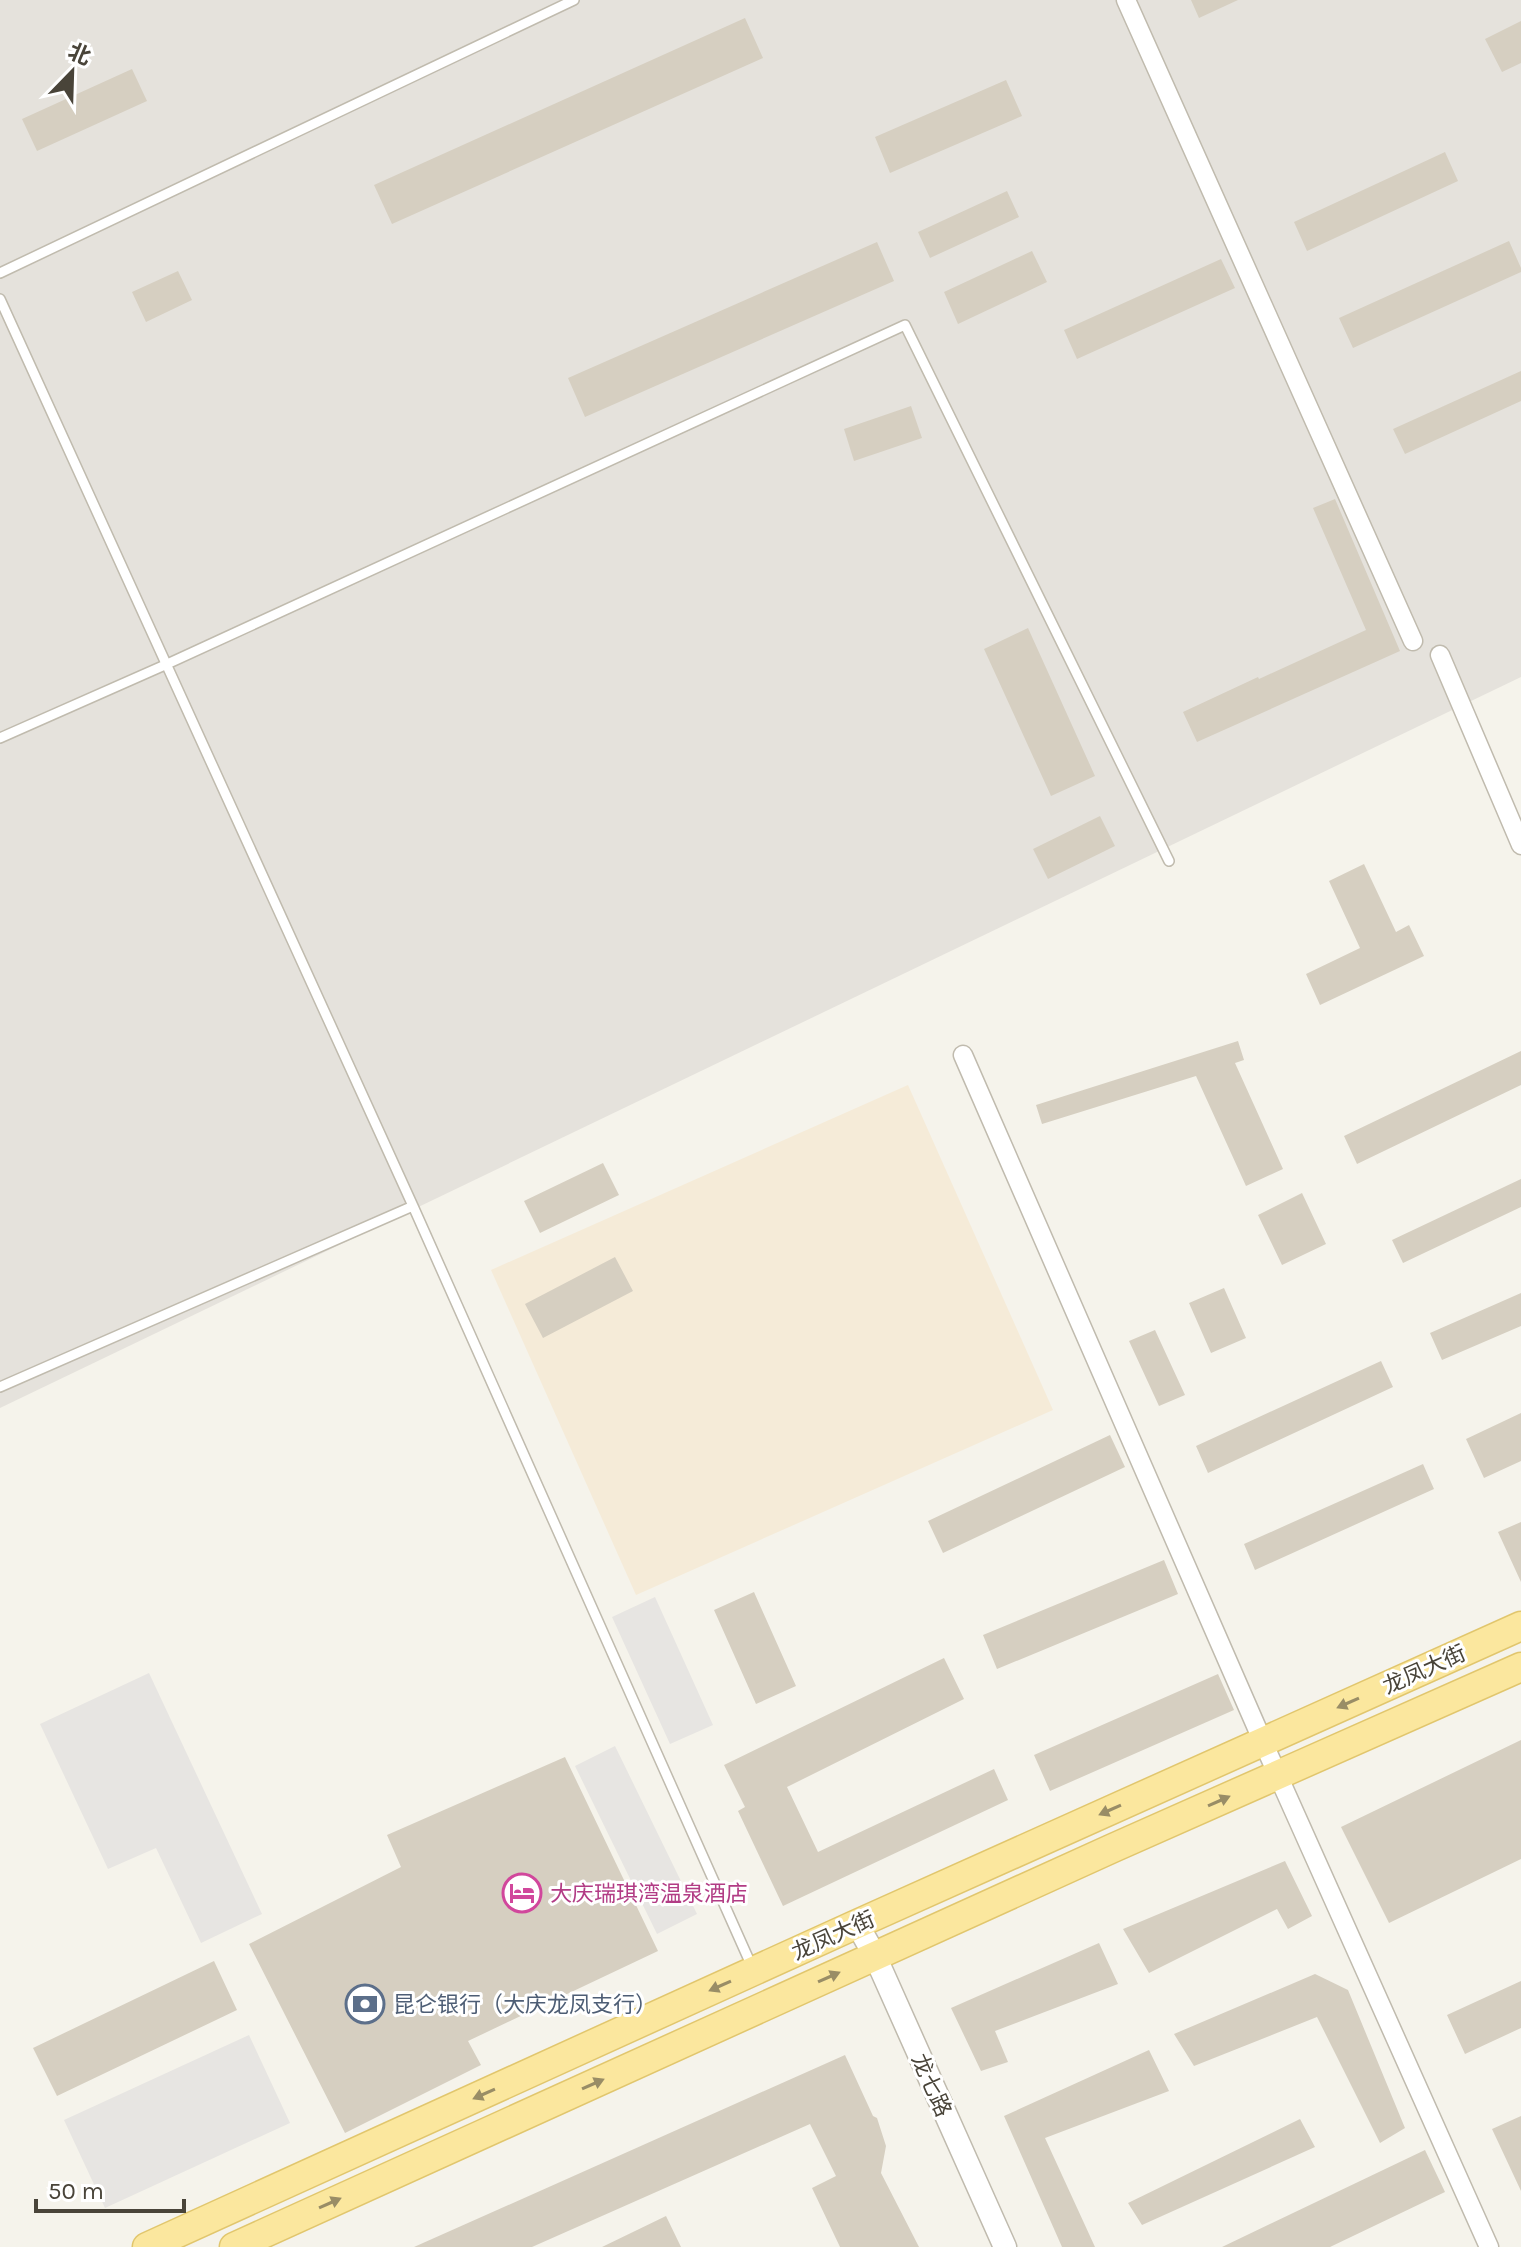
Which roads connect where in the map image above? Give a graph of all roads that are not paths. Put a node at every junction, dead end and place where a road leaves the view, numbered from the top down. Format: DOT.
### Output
graph roads {
  1 [pos="574,0"];
  2 [pos="1126,0"];
  3 [pos="0,273"];
  4 [pos="0,299"];
  5 [pos="1413,641"];
  6 [pos="1440,655"];
  7 [pos="165,665"];
  8 [pos="0,738"];
  9 [pos="1521,845"];
  10 [pos="1169,861"];
  11 [pos="963,1055"];
  12 [pos="413,1206"];
  13 [pos="0,1387"];
  14 [pos="1521,1626"];
  15 [pos="1521,1667"];
  16 [pos="1263,1742"];
  17 [pos="1278,1775"];
  18 [pos="857,1924"];
  19 [pos="875,1956"];
  20 [pos="754,1971"];
  21 [pos="147,2247"];
  22 [pos="234,2247"];
  23 [pos="1005,2247"];
  24 [pos="1489,2247"];
  1 -- 3 [label="lane"];
  2 -- 5 [label="street"];
  4 -- 7 [label="lane"];
  6 -- 9 [label="street"];
  7 -- 8 [label="lane"];
  7 -- 10 [label="lane"];
  7 -- 12 [label="lane"];
  11 -- 16 [label="street"];
  12 -- 13 [label="lane"];
  12 -- 20 [label="lane"];
  14 -- 16 [label="main road, 龙凤大街, one-way"];
  15 -- 17 [label="main road, 龙凤大街"];
  16 -- 17 [label="street"];
  16 -- 18 [label="main road, 龙凤大街, one-way"];
  19 -- 17 [label="main road, 龙凤大街, one-way"];
  17 -- 24 [label="street"];
  18 -- 19 [label="street, 龙七路"];
  18 -- 20 [label="main road, 龙凤大街"];
  22 -- 19 [label="main road, 龙凤大街, one-way"];
  19 -- 23 [label="street, 龙七路"];
  20 -- 21 [label="main road, 龙凤大街, one-way"];
}
